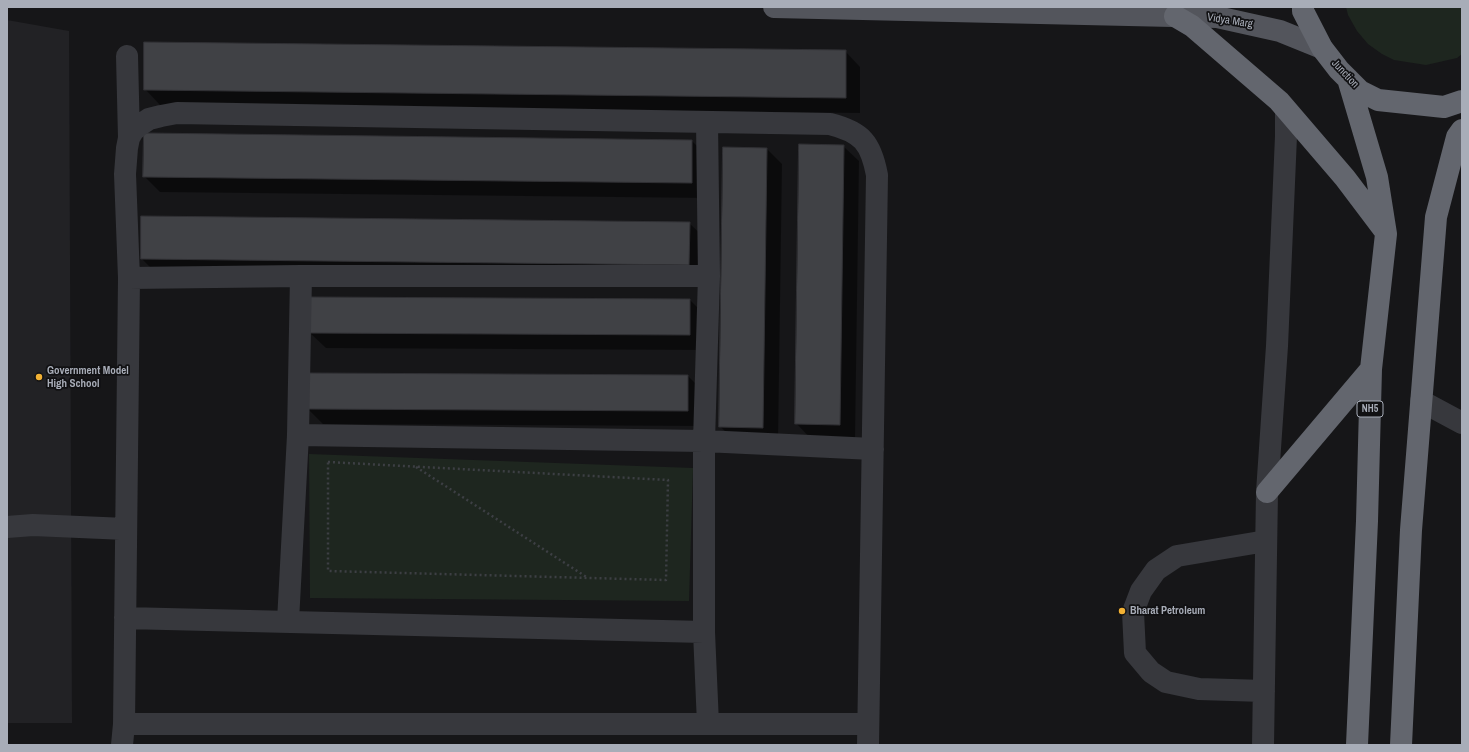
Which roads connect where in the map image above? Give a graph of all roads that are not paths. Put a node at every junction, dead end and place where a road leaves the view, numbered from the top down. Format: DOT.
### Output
graph roads {
  1 [pos="774,7"];
  2 [pos="1303,7"];
  3 [pos="1175,16"];
  4 [pos="1322,48"];
  5 [pos="127,56"];
  6 [pos="1348,79"];
  7 [pos="1462,100"];
  8 [pos="1286,110"];
  9 [pos="707,122"];
  10 [pos="1462,130"];
  11 [pos="129,138"];
  12 [pos="1386,234"];
  13 [pos="301,276"];
  14 [pos="709,276"];
  15 [pos="129,278"];
  16 [pos="1371,369"];
  17 [pos="1421,401"];
  18 [pos="1462,423"];
  19 [pos="298,435"];
  20 [pos="704,441"];
  21 [pos="873,449"];
  22 [pos="1267,492"];
  23 [pos="7,527"];
  24 [pos="126,529"];
  25 [pos="1266,541"];
  26 [pos="125,618"];
  27 [pos="288,621"];
  28 [pos="704,632"];
  29 [pos="1264,691"];
  30 [pos="124,724"];
  31 [pos="708,724"];
  32 [pos="868,734"];
  33 [pos="122,745"];
  34 [pos="1263,745"];
  35 [pos="1357,745"];
  36 [pos="1401,745"];
  1 -- 3 [label="main road, Vidya Marg"];
  2 -- 4 [label="highway, Junction / NH5"];
  3 -- 4 [label="main road, Vidya Marg"];
  3 -- 8 [label="highway"];
  4 -- 6 [label="highway, Junction / NH5"];
  5 -- 11 [label="street"];
  6 -- 7 [label="highway, Junction / NH5"];
  6 -- 12 [label="highway, NH5 / NH5"];
  8 -- 12 [label="highway"];
  8 -- 22 [label="street"];
  9 -- 11 [label="street"];
  9 -- 14 [label="street"];
  9 -- 21 [label="street"];
  10 -- 17 [label="highway"];
  11 -- 15 [label="street"];
  12 -- 16 [label="highway, NH5 / NH5"];
  13 -- 14 [label="street"];
  13 -- 15 [label="street"];
  13 -- 19 [label="street"];
  14 -- 20 [label="street"];
  15 -- 24 [label="street"];
  16 -- 22 [label="highway"];
  16 -- 35 [label="highway, NH5 / NH5"];
  17 -- 18 [label="street"];
  17 -- 36 [label="highway"];
  19 -- 20 [label="street"];
  19 -- 27 [label="street"];
  20 -- 21 [label="street"];
  20 -- 28 [label="street"];
  21 -- 32 [label="street"];
  22 -- 25 [label="street"];
  23 -- 24 [label="street"];
  24 -- 26 [label="street"];
  25 -- 29 [label="street"];
  25 -- 29 [label="street"];
  26 -- 27 [label="street"];
  26 -- 30 [label="street"];
  27 -- 28 [label="street"];
  28 -- 31 [label="street"];
  29 -- 34 [label="street"];
  30 -- 31 [label="street"];
  30 -- 33 [label="street"];
  31 -- 32 [label="street"];
}
